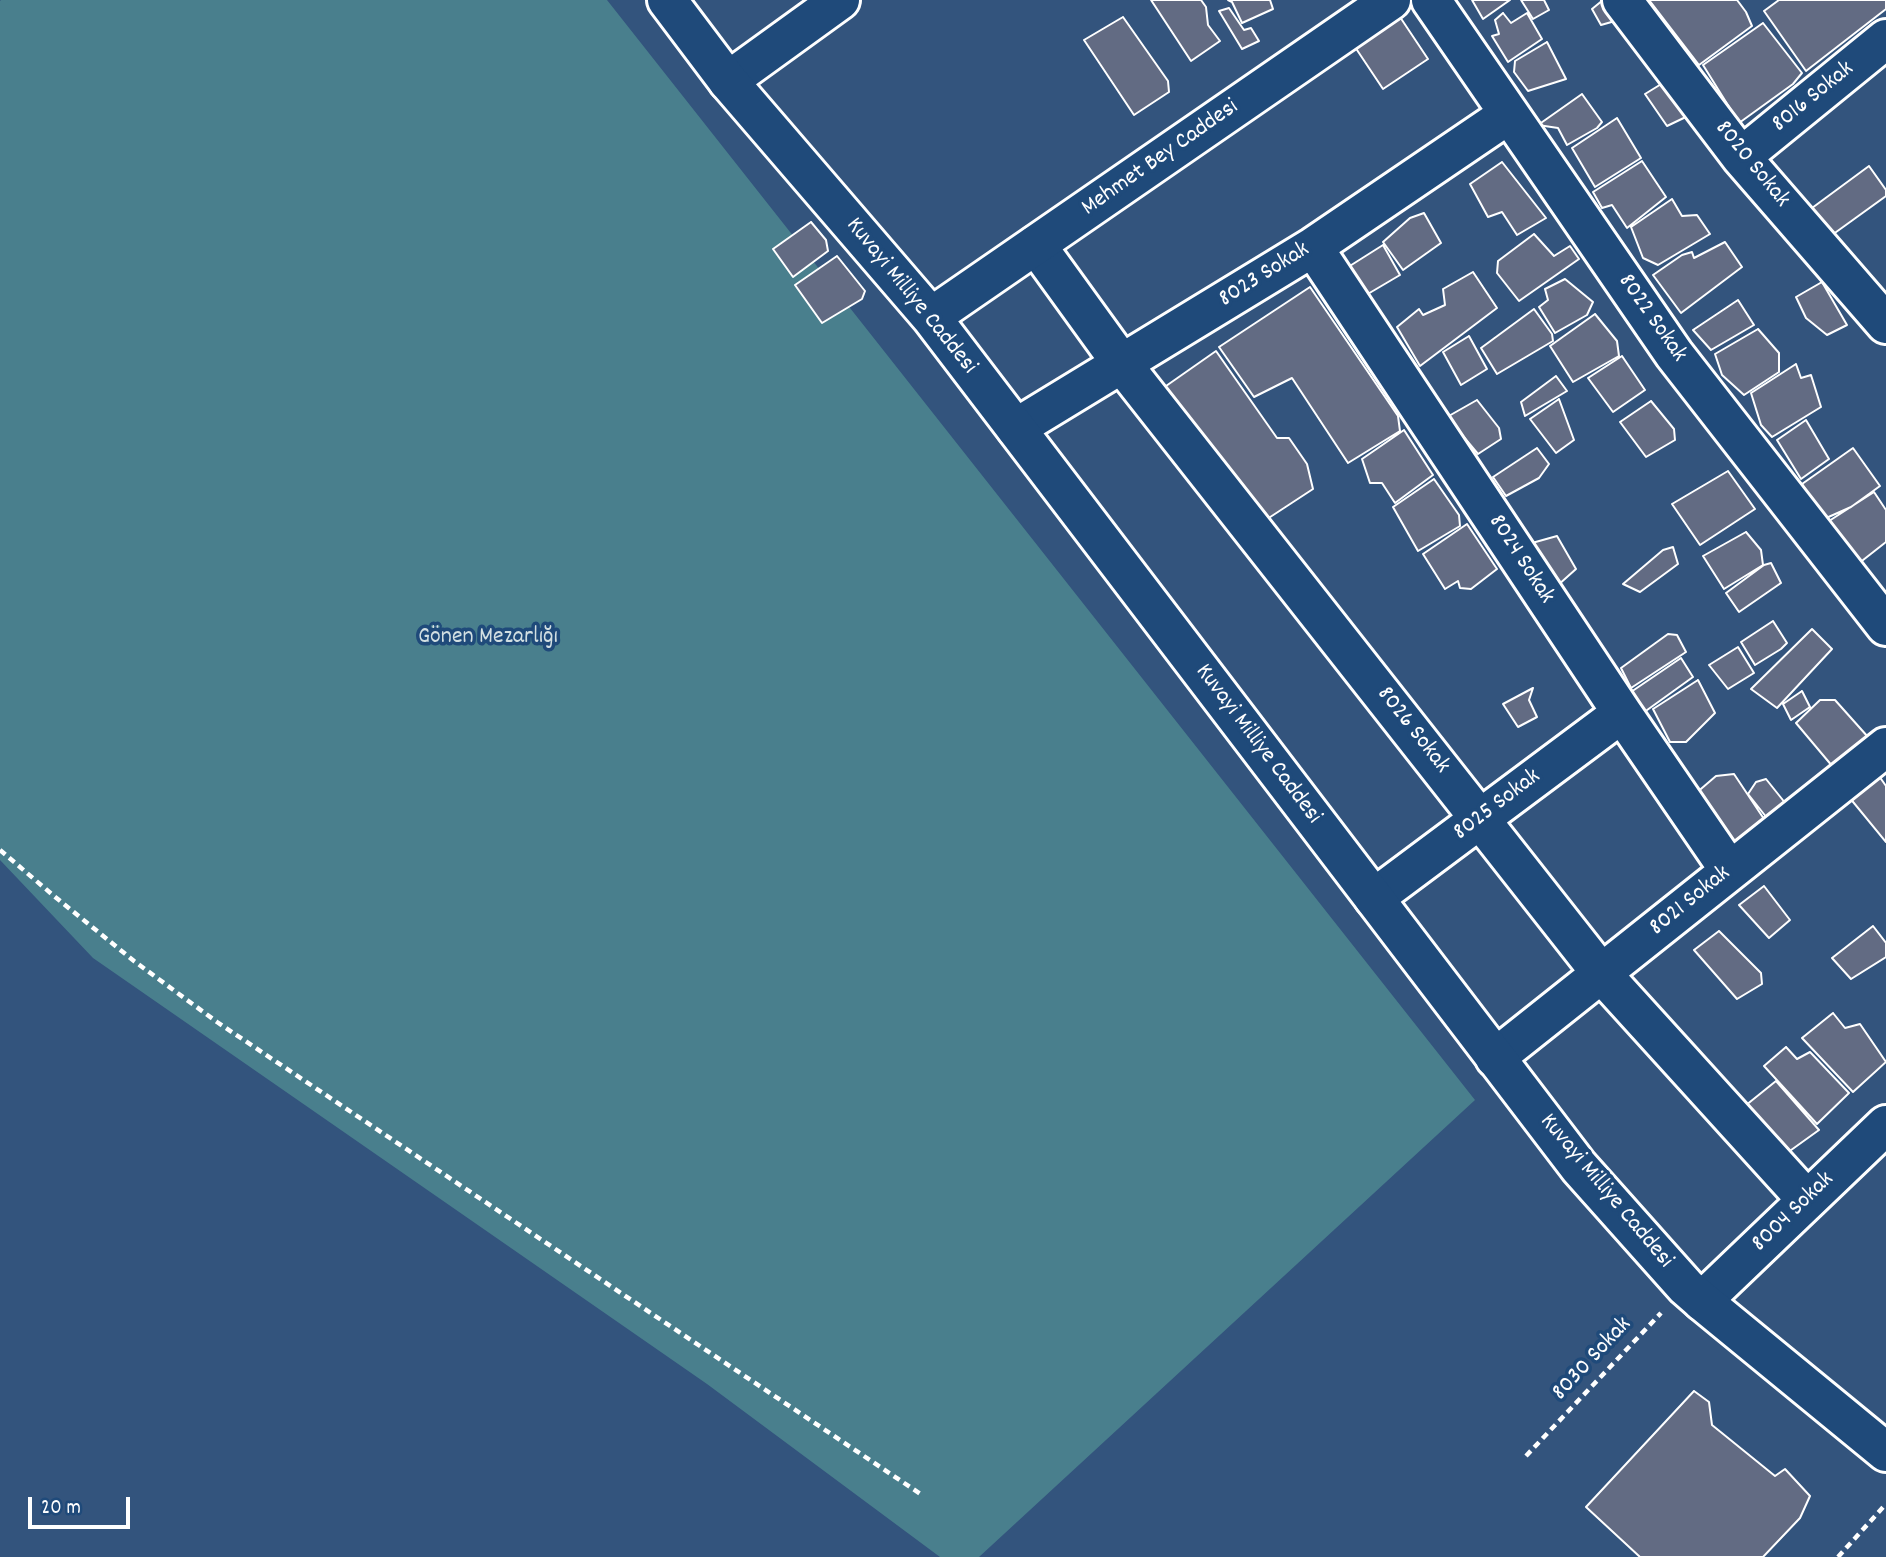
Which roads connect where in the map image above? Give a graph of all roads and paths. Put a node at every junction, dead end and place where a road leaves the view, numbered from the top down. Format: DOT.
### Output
graph roads {
  1 [pos="667,0"];
  2 [pos="840,0"];
  3 [pos="1391,0"];
  4 [pos="1431,0"];
  5 [pos="1622,0"];
  6 [pos="1886,39"];
  7 [pos="728,81"];
  8 [pos="1509,114"];
  9 [pos="1741,157"];
  10 [pos="1036,245"];
  11 [pos="1313,247"];
  12 [pos="931,317"];
  13 [pos="1886,324"];
  14 [pos="1122,363"];
  15 [pos="1016,428"];
  16 [pos="1886,626"];
  17 [pos="1622,713"];
  18 [pos="1886,747"];
  19 [pos="1480,819"];
  20 [pos="0,849"];
  21 [pos="1730,871"];
  22 [pos="1374,898"];
  23 [pos="1601,973"];
  24 [pos="1495,1058"];
  25 [pos="1886,1125"];
  26 [pos="1807,1200"];
  27 [pos="1694,1294"];
  28 [pos="1886,1452"];
  29 [pos="1526,1456"];
  30 [pos="922,1494"];
  31 [pos="1886,1504"];
  32 [pos="1838,1557"];
  1 -- 7 [label="street, Kuvayi Milliye Caddesi"];
  2 -- 7 [label="street"];
  3 -- 10 [label="street, Mehmet Bey Caddesi"];
  4 -- 8 [label="street, 8022 Sokak"];
  5 -- 9 [label="street, 8020 Sokak"];
  6 -- 9 [label="street, 8016 Sokak"];
  7 -- 12 [label="street, Kuvayi Milliye Caddesi"];
  8 -- 11 [label="street, 8023 Sokak"];
  8 -- 16 [label="street, 8022 Sokak"];
  9 -- 13 [label="street, 8020 Sokak"];
  10 -- 12 [label="street, Mehmet Bey Caddesi"];
  10 -- 14 [label="street, 8026 Sokak"];
  11 -- 14 [label="street, 8023 Sokak"];
  11 -- 17 [label="street, 8024 Sokak"];
  12 -- 15 [label="street, Kuvayi Milliye Caddesi"];
  14 -- 15 [label="street, 8023 Sokak"];
  14 -- 19 [label="street, 8026 Sokak"];
  15 -- 22 [label="street, Kuvayi Milliye Caddesi"];
  17 -- 19 [label="street, 8025 Sokak"];
  17 -- 21 [label="street, 8024 Sokak"];
  18 -- 21 [label="street, 8021 Sokak"];
  19 -- 22 [label="street, 8025 Sokak"];
  19 -- 23 [label="street, 8026 Sokak"];
  20 -- 30 [label="path"];
  21 -- 23 [label="street, 8021 Sokak"];
  22 -- 24 [label="street, Kuvayi Milliye Caddesi"];
  23 -- 24 [label="street, 8021 Sokak"];
  23 -- 26 [label="street, 8026 Sokak"];
  24 -- 27 [label="street, Kuvayi Milliye Caddesi"];
  25 -- 26 [label="street, 8004 Sokak"];
  26 -- 27 [label="street, 8004 Sokak"];
  27 -- 28 [label="street, Kuvayi Milliye Caddesi"];
  27 -- 29 [label="path, 8030 Sokak"];
  31 -- 32 [label="path"];
}
